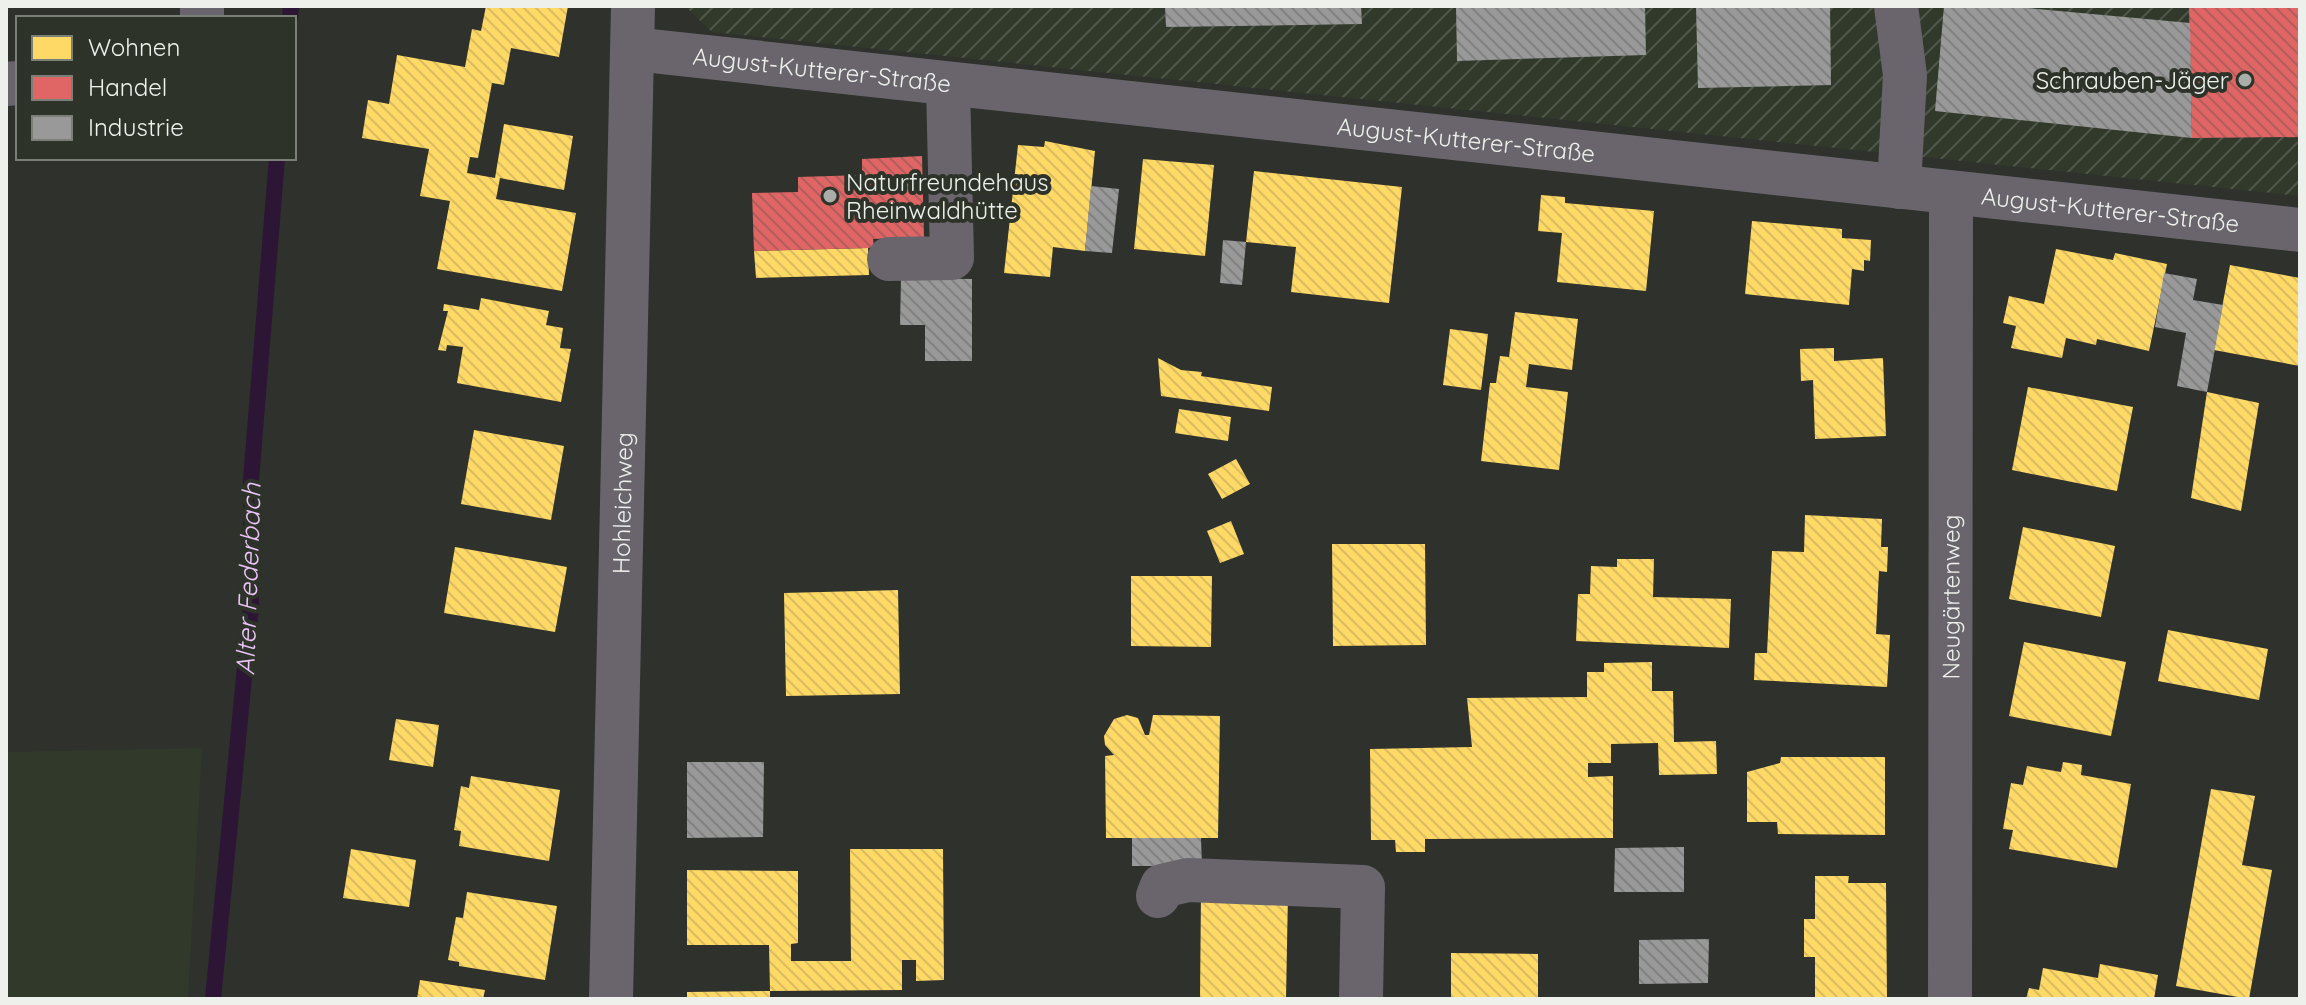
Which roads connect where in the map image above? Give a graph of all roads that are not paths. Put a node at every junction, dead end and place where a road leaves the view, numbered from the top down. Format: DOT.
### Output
graph roads {
  1 [pos="633,6"];
  2 [pos="1896,6"];
  3 [pos="633,49"];
  4 [pos="948,84"];
  5 [pos="1899,187"];
  6 [pos="1951,194"];
  7 [pos="2300,230"];
  8 [pos="889,259"];
  9 [pos="1158,896"];
  10 [pos="611,999"];
  11 [pos="1361,999"];
  12 [pos="1950,999"];
  1 -- 3 [label="street, Hohleichweg"];
  2 -- 5 [label="street"];
  3 -- 4 [label="street, August-Kutterer-Straße"];
  3 -- 10 [label="street, Hohleichweg"];
  4 -- 5 [label="street, August-Kutterer-Straße"];
  4 -- 8 [label="street"];
  5 -- 6 [label="street, August-Kutterer-Straße"];
  6 -- 7 [label="street, August-Kutterer-Straße"];
  6 -- 12 [label="street, Neugärtenweg"];
  9 -- 11 [label="street"];
}
